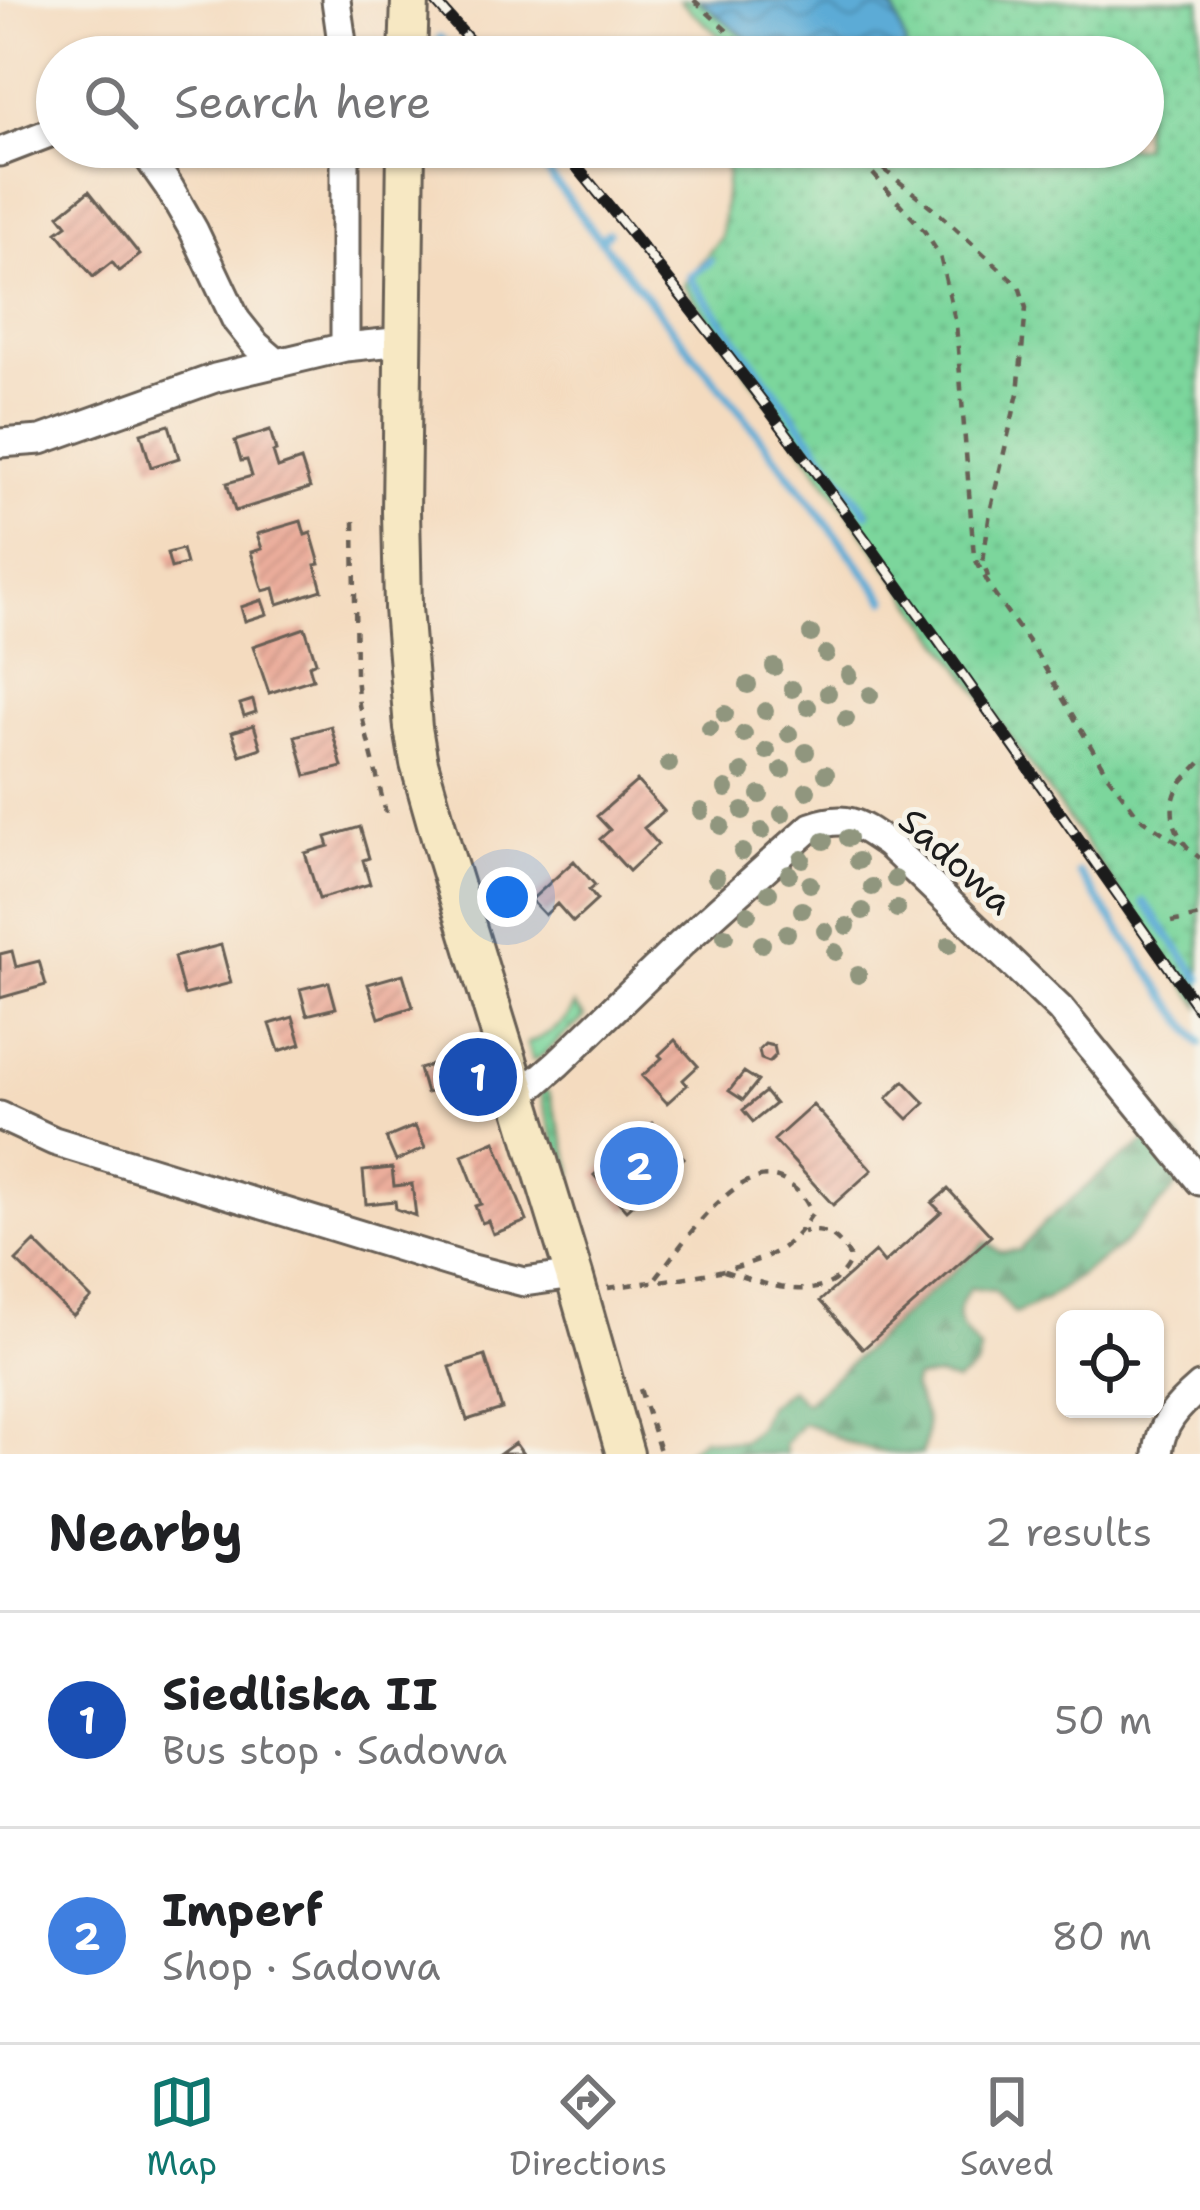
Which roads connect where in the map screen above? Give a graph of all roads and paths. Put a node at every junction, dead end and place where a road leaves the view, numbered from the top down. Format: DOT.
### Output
graph roads {
  1 [pos="336,0"];
  2 [pos="410,0"];
  3 [pos="694,0"];
  4 [pos="342,36"];
  5 [pos="409,36"];
  6 [pos="733,36"];
  7 [pos="36,138"];
  8 [pos="0,152"];
  9 [pos="155,168"];
  10 [pos="345,168"];
  11 [pos="406,168"];
  12 [pos="870,168"];
  13 [pos="880,168"];
  14 [pos="404,341"];
  15 [pos="345,347"];
  16 [pos="278,363"];
  17 [pos="0,443"];
  18 [pos="354,521"];
  19 [pos="994,594"];
  20 [pos="1200,763"];
  21 [pos="386,813"];
  22 [pos="1186,848"];
  23 [pos="1200,859"];
  24 [pos="1200,916"];
  25 [pos="1171,922"];
  26 [pos="515,1081"];
  27 [pos="0,1116"];
  28 [pos="1200,1181"];
  29 [pos="800,1233"];
  30 [pos="706,1272"];
  31 [pos="654,1280"];
  32 [pos="577,1284"];
  33 [pos="1200,1387"];
  34 [pos="625,1454"];
  35 [pos="1158,1454"];
  1 -- 4 [label="street"];
  2 -- 5 [label="main road"];
  3 -- 6 [label="path"];
  7 -- 8 [label="street"];
  9 -- 16 [label="street"];
  10 -- 15 [label="street"];
  11 -- 14 [label="main road"];
  12 -- 19 [label="path"];
  13 -- 19 [label="path"];
  14 -- 15 [label="street"];
  14 -- 26 [label="main road"];
  15 -- 16 [label="street"];
  16 -- 17 [label="street"];
  18 -- 21 [label="path"];
  19 -- 22 [label="path"];
  20 -- 22 [label="path"];
  22 -- 23 [label="path"];
  24 -- 25 [label="path"];
  26 -- 28 [label="street, Sadowa"];
  26 -- 32 [label="main road"];
  27 -- 32 [label="street"];
  29 -- 30 [label="path"];
  29 -- 30 [label="path"];
  29 -- 31 [label="path"];
  30 -- 31 [label="path"];
  31 -- 32 [label="path"];
  32 -- 34 [label="main road"];
  33 -- 35 [label="street"];
}
